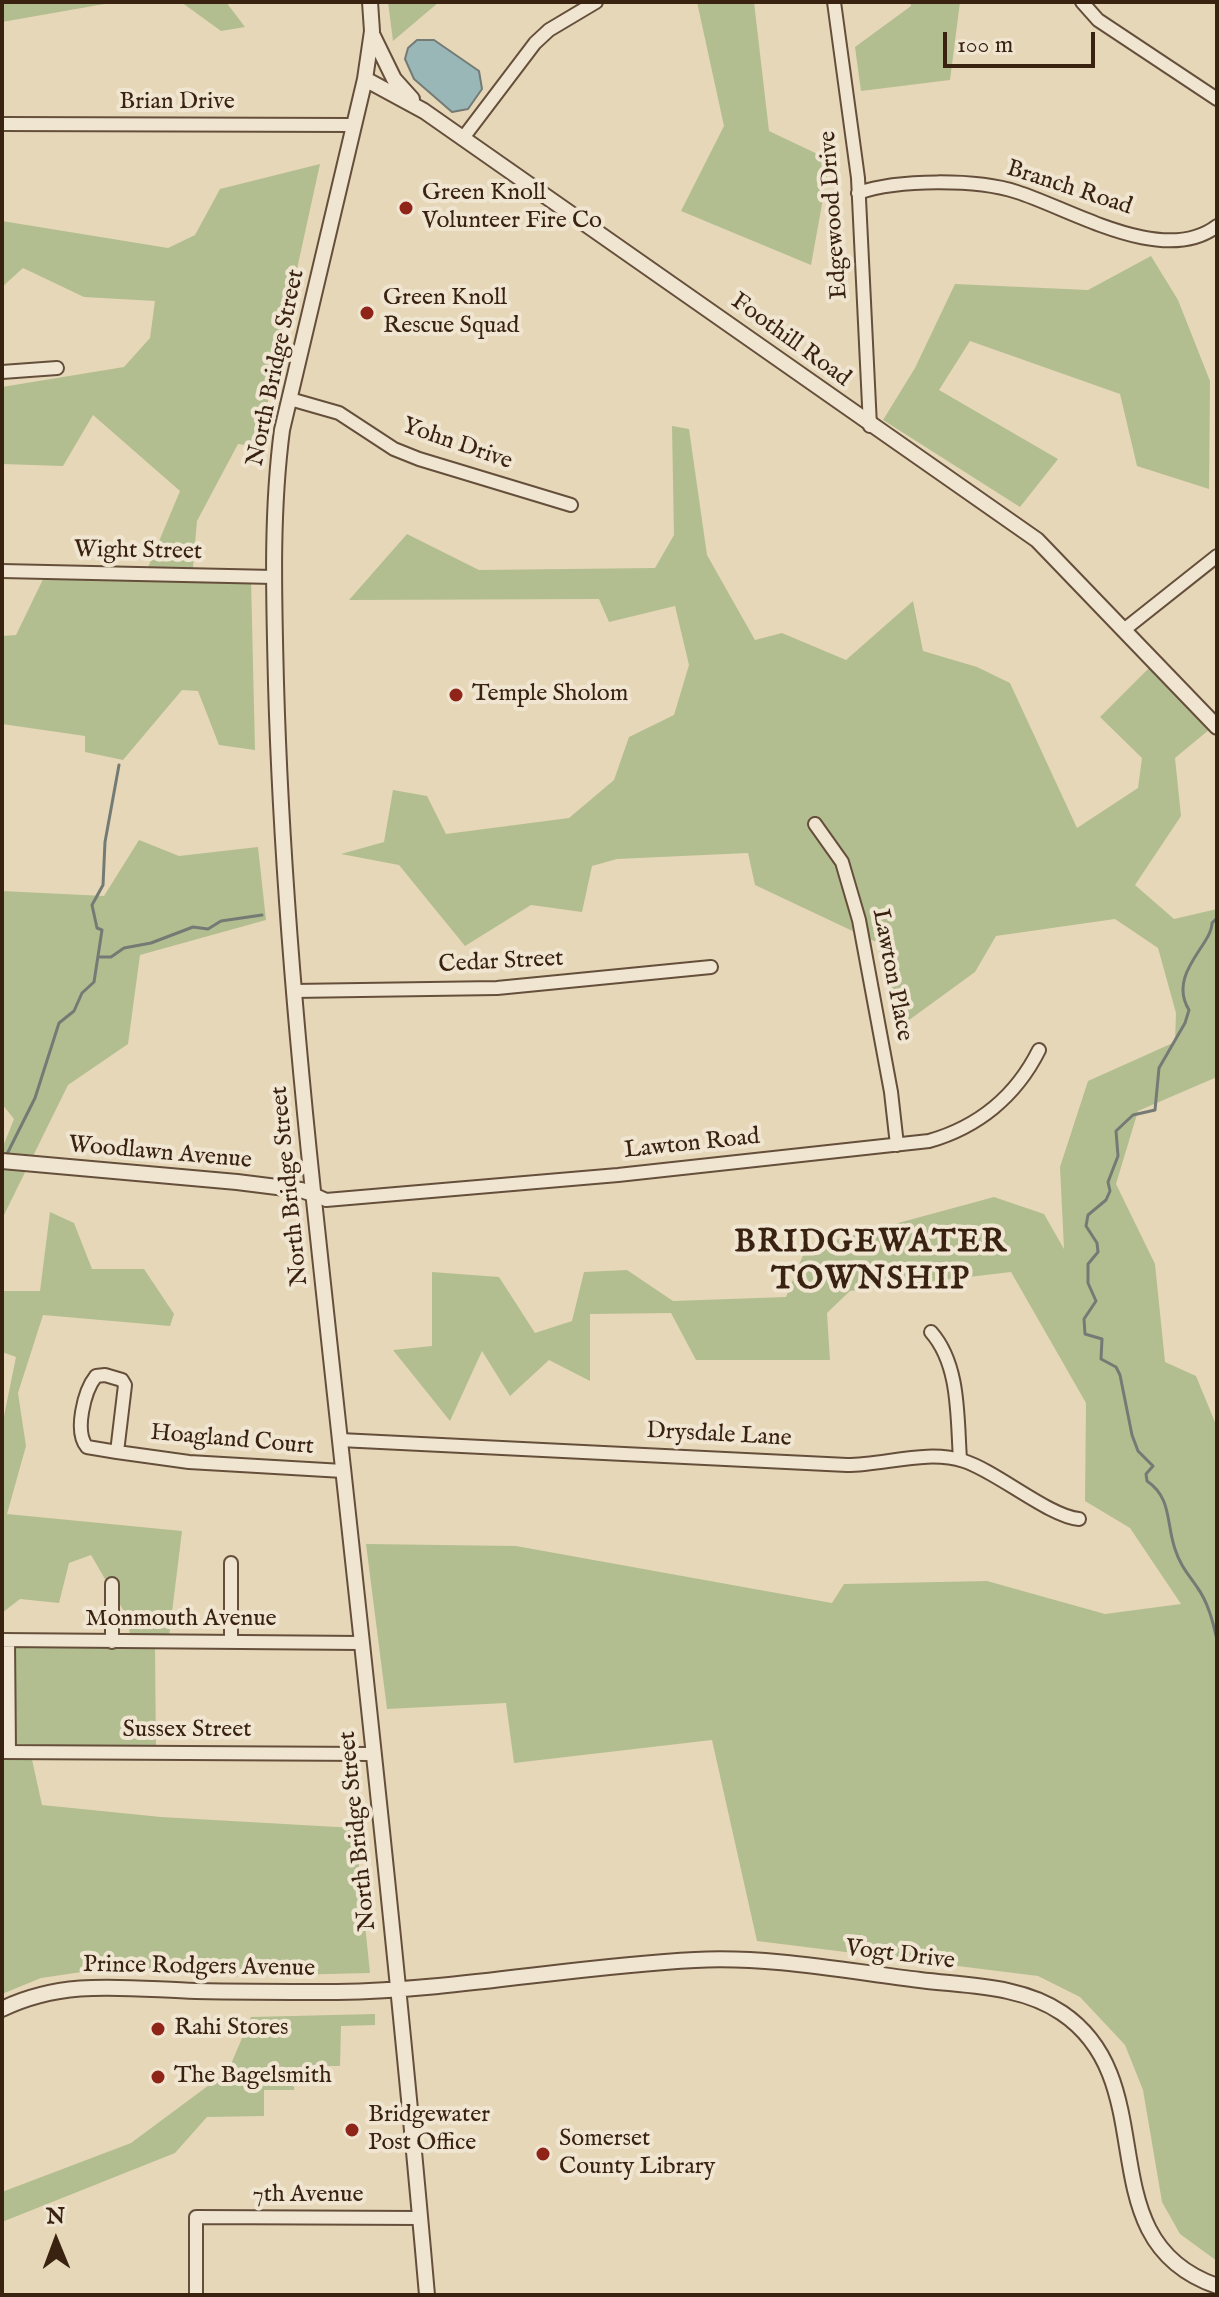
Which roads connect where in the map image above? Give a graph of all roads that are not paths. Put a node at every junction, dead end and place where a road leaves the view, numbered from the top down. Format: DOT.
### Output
graph roads {
  1 [pos="370,2"];
  2 [pos="596,2"];
  3 [pos="834,2"];
  4 [pos="1082,2"];
  5 [pos="372,31"];
  6 [pos="365,79"];
  7 [pos="1217,99"];
  8 [pos="424,111"];
  9 [pos="2,124"];
  10 [pos="353,125"];
  11 [pos="463,138"];
  12 [pos="858,193"];
  13 [pos="1217,226"];
  14 [pos="57,368"];
  15 [pos="2,372"];
  16 [pos="290,399"];
  17 [pos="870,426"];
  18 [pos="571,505"];
  19 [pos="1217,556"];
  20 [pos="2,571"];
  21 [pos="274,577"];
  22 [pos="1125,629"];
  23 [pos="1217,727"];
  24 [pos="815,824"];
  25 [pos="711,967"];
  26 [pos="293,991"];
  27 [pos="1039,1050"];
  28 [pos="897,1145"];
  29 [pos="2,1161"];
  30 [pos="313,1194"];
  31 [pos="931,1332"];
  32 [pos="340,1440"];
  33 [pos="117,1452"];
  34 [pos="960,1459"];
  35 [pos="343,1471"];
  36 [pos="1079,1519"];
  37 [pos="231,1563"];
  38 [pos="112,1584"];
  39 [pos="5,1640"];
  40 [pos="112,1642"];
  41 [pos="231,1642"];
  42 [pos="361,1643"];
  43 [pos="6,1752"];
  44 [pos="372,1754"];
  45 [pos="398,1989"];
  46 [pos="2,2009"];
  47 [pos="420,2218"];
  48 [pos="1217,2286"];
  49 [pos="196,2295"];
  50 [pos="427,2295"];
  1 -- 5 [label="street"];
  2 -- 11 [label="street"];
  3 -- 12 [label="street, Edgewood Drive"];
  4 -- 7 [label="street"];
  5 -- 6 [label="street"];
  5 -- 8 [label="street"];
  6 -- 8 [label="street, Foothill Road"];
  6 -- 10 [label="street, North Bridge Street"];
  8 -- 11 [label="street, Foothill Road"];
  9 -- 10 [label="street, Brian Drive"];
  10 -- 16 [label="street, North Bridge Street"];
  11 -- 17 [label="street, Foothill Road"];
  12 -- 13 [label="street, Branch Road"];
  12 -- 17 [label="street, Edgewood Drive"];
  14 -- 15 [label="street"];
  16 -- 18 [label="street, Yohn Drive"];
  16 -- 21 [label="street, North Bridge Street"];
  17 -- 22 [label="street, Foothill Road"];
  19 -- 22 [label="street"];
  20 -- 21 [label="street, Wight Street"];
  21 -- 26 [label="street, North Bridge Street"];
  22 -- 23 [label="street, Foothill Road"];
  24 -- 28 [label="street, Lawton Place"];
  25 -- 26 [label="street, Cedar Street"];
  26 -- 30 [label="street, North Bridge Street"];
  27 -- 28 [label="street, Lawton Road"];
  28 -- 30 [label="street, Lawton Road"];
  29 -- 30 [label="street, Woodlawn Avenue"];
  30 -- 32 [label="street, North Bridge Street"];
  31 -- 34 [label="street"];
  32 -- 34 [label="street, Drysdale Lane"];
  32 -- 35 [label="street, North Bridge Street"];
  33 -- 33 [label="street, Hoagland Court"];
  33 -- 35 [label="street, Hoagland Court"];
  34 -- 36 [label="street, Drysdale Lane"];
  35 -- 42 [label="street, North Bridge Street"];
  37 -- 41 [label="street"];
  38 -- 40 [label="street"];
  39 -- 40 [label="street, Monmouth Avenue"];
  39 -- 43 [label="street"];
  40 -- 41 [label="street, Monmouth Avenue"];
  41 -- 42 [label="street, Monmouth Avenue"];
  42 -- 44 [label="street, North Bridge Street"];
  43 -- 44 [label="street, Sussex Street"];
  44 -- 45 [label="street, North Bridge Street"];
  45 -- 46 [label="street, Prince Rodgers Avenue"];
  45 -- 47 [label="street, North Bridge Street"];
  45 -- 48 [label="street, Vogt Drive"];
  47 -- 49 [label="street, 7th Avenue"];
  47 -- 50 [label="street, North Bridge Street"];
}
